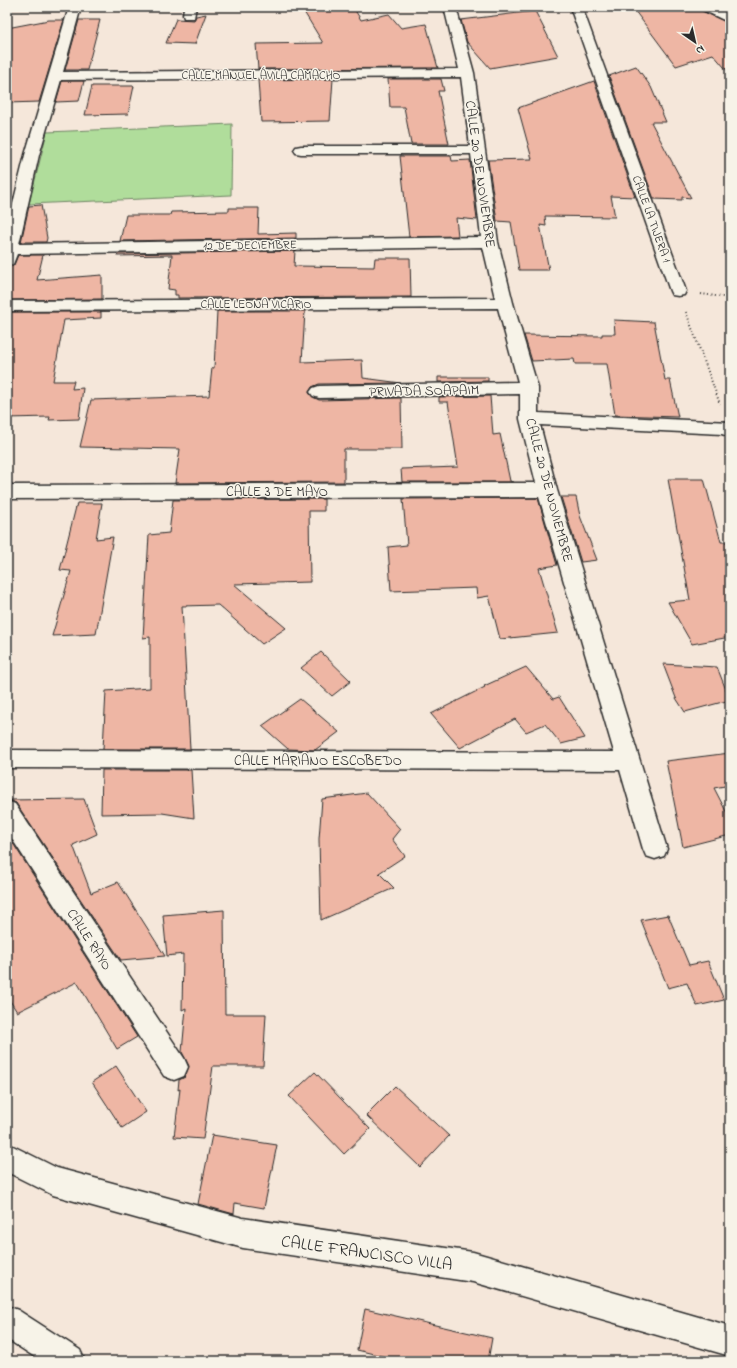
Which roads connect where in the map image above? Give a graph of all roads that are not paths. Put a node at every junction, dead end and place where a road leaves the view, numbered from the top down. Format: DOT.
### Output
graph roads {
  1 [pos="75,7"];
  2 [pos="450,7"];
  3 [pos="576,7"];
  4 [pos="708,7"];
  5 [pos="730,19"];
  6 [pos="467,74"];
  7 [pos="54,76"];
  8 [pos="301,150"];
  9 [pos="477,150"];
  10 [pos="490,242"];
  11 [pos="9,255"];
  12 [pos="678,291"];
  13 [pos="505,303"];
  14 [pos="7,306"];
  15 [pos="529,388"];
  16 [pos="318,392"];
  17 [pos="530,419"];
  18 [pos="730,430"];
  19 [pos="547,490"];
  20 [pos="7,492"];
  21 [pos="7,759"];
  22 [pos="629,761"];
  23 [pos="7,811"];
  24 [pos="655,849"];
  25 [pos="174,1067"];
  26 [pos="7,1156"];
  27 [pos="7,1321"];
  28 [pos="730,1341"];
  29 [pos="69,1361"];
  1 -- 7 [label="street"];
  2 -- 6 [label="street, CALLE 20 DE NOVIEMBRE"];
  3 -- 12 [label="street, CALLE LA TIJERA 1"];
  4 -- 5 [label="street"];
  6 -- 7 [label="street, CALLE MANUEL ÁVILA CAMACHO"];
  6 -- 9 [label="street, CALLE 20 DE NOVIEMBRE"];
  7 -- 11 [label="street"];
  8 -- 9 [label="street"];
  9 -- 10 [label="street, CALLE 20 DE NOVIEMBRE"];
  10 -- 11 [label="street, 12 DE DECIEMBRE"];
  10 -- 13 [label="street, CALLE 20 DE NOVIEMBRE"];
  13 -- 14 [label="street, CALLE LEONA VICARIO"];
  13 -- 15 [label="street, CALLE 20 DE NOVIEMBRE"];
  15 -- 16 [label="street, PRIVADA SOAPAIM"];
  15 -- 17 [label="street, CALLE 20 DE NOVIEMBRE"];
  17 -- 18 [label="street"];
  17 -- 19 [label="street, CALLE 20 DE NOVIEMBRE"];
  19 -- 20 [label="street, CALLE 3 DE MAYO"];
  19 -- 22 [label="street, CALLE 20 DE NOVIEMBRE"];
  21 -- 22 [label="street, CALLE MARIANO ESCOBEDO"];
  22 -- 24 [label="street, CALLE 20 DE NOVIEMBRE"];
  23 -- 25 [label="street, CALLE RAYO"];
  26 -- 28 [label="street, CALLE FRANCISCO VILLA"];
  27 -- 29 [label="street"];
}
